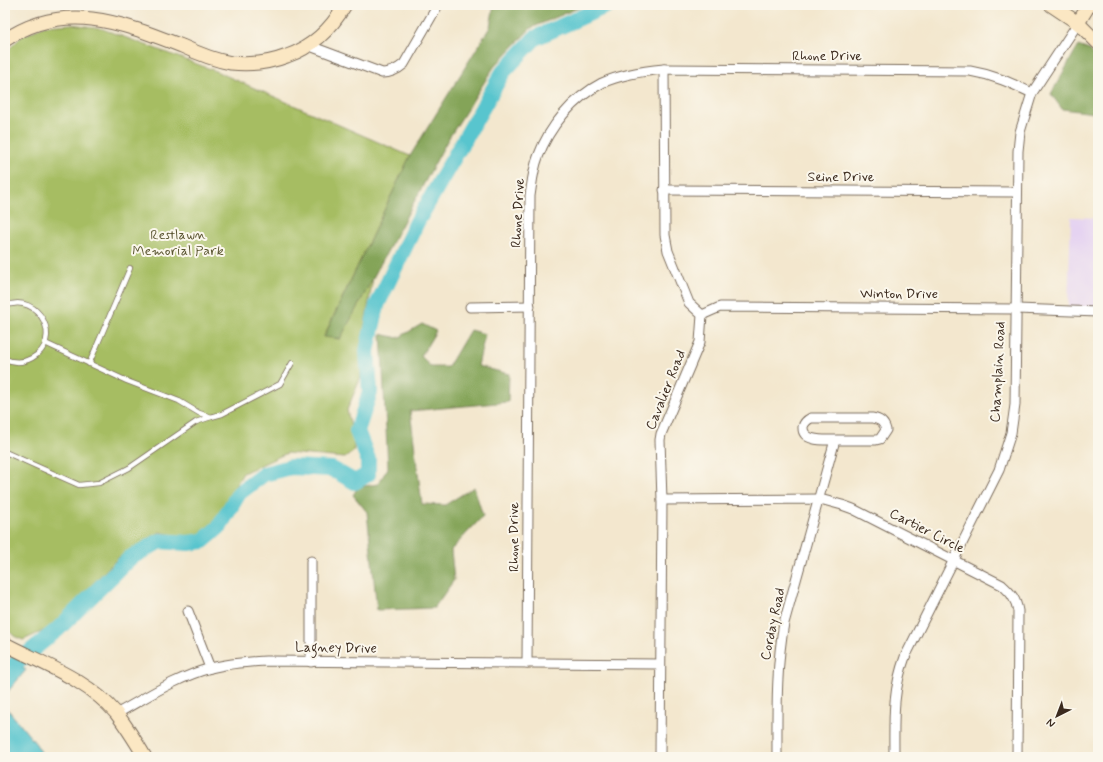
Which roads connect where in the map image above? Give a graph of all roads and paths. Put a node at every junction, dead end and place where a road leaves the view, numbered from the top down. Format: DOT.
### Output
graph roads {
  1 [pos="345,5"];
  2 [pos="438,5"];
  3 [pos="1051,5"];
  4 [pos="1089,5"];
  5 [pos="1078,22"];
  6 [pos="5,40"];
  7 [pos="1098,43"];
  8 [pos="310,46"];
  9 [pos="664,69"];
  10 [pos="1032,93"];
  11 [pos="664,190"];
  12 [pos="1017,192"];
  13 [pos="130,268"];
  14 [pos="5,306"];
  15 [pos="530,306"];
  16 [pos="470,307"];
  17 [pos="1017,309"];
  18 [pos="1098,312"];
  19 [pos="702,315"];
  20 [pos="45,343"];
  21 [pos="6,361"];
  22 [pos="292,363"];
  23 [pos="89,364"];
  24 [pos="211,417"];
  25 [pos="835,440"];
  26 [pos="5,452"];
  27 [pos="820,499"];
  28 [pos="662,500"];
  29 [pos="954,560"];
  30 [pos="311,562"];
  31 [pos="188,611"];
  32 [pos="6,645"];
  33 [pos="311,662"];
  34 [pos="527,663"];
  35 [pos="660,664"];
  36 [pos="210,668"];
  37 [pos="116,714"];
  38 [pos="145,757"];
  39 [pos="660,757"];
  40 [pos="777,757"];
  41 [pos="894,757"];
  42 [pos="1017,757"];
  1 -- 8 [label="street"];
  2 -- 8 [label="street"];
  3 -- 5 [label="street"];
  4 -- 5 [label="street, Champlain Road"];
  5 -- 7 [label="street"];
  5 -- 10 [label="street, Champlain Road"];
  6 -- 8 [label="street"];
  9 -- 10 [label="street, Rhone Drive"];
  9 -- 11 [label="street"];
  9 -- 15 [label="street, Rhone Drive"];
  10 -- 12 [label="street, Champlain Road"];
  11 -- 12 [label="street, Seine Drive"];
  11 -- 19 [label="street"];
  12 -- 17 [label="street, Champlain Road"];
  13 -- 23 [label="lane"];
  14 -- 20 [label="lane"];
  15 -- 16 [label="street"];
  15 -- 34 [label="street, Rhone Drive"];
  17 -- 18 [label="street, Winton Drive"];
  17 -- 19 [label="street, Winton Drive"];
  17 -- 29 [label="street, Champlain Road"];
  19 -- 28 [label="street, Cavalier Road"];
  20 -- 21 [label="lane"];
  20 -- 23 [label="lane"];
  22 -- 24 [label="lane"];
  23 -- 24 [label="lane"];
  24 -- 26 [label="lane"];
  25 -- 25 [label="street"];
  25 -- 27 [label="street, Corday Road"];
  27 -- 28 [label="street, Cartier Circle"];
  27 -- 29 [label="street, Cartier Circle"];
  27 -- 40 [label="street, Corday Road"];
  28 -- 35 [label="street, Cavalier Road"];
  29 -- 41 [label="street, Champlain Road"];
  29 -- 42 [label="street, Cartier Circle"];
  30 -- 33 [label="street"];
  31 -- 36 [label="street"];
  32 -- 37 [label="street"];
  33 -- 34 [label="street, Lagney Drive"];
  33 -- 36 [label="street, Lagney Drive"];
  34 -- 35 [label="street, Lagney Drive"];
  35 -- 39 [label="street, Cavalier Road"];
  36 -- 37 [label="street, Lagney Drive"];
  37 -- 38 [label="street"];
}
